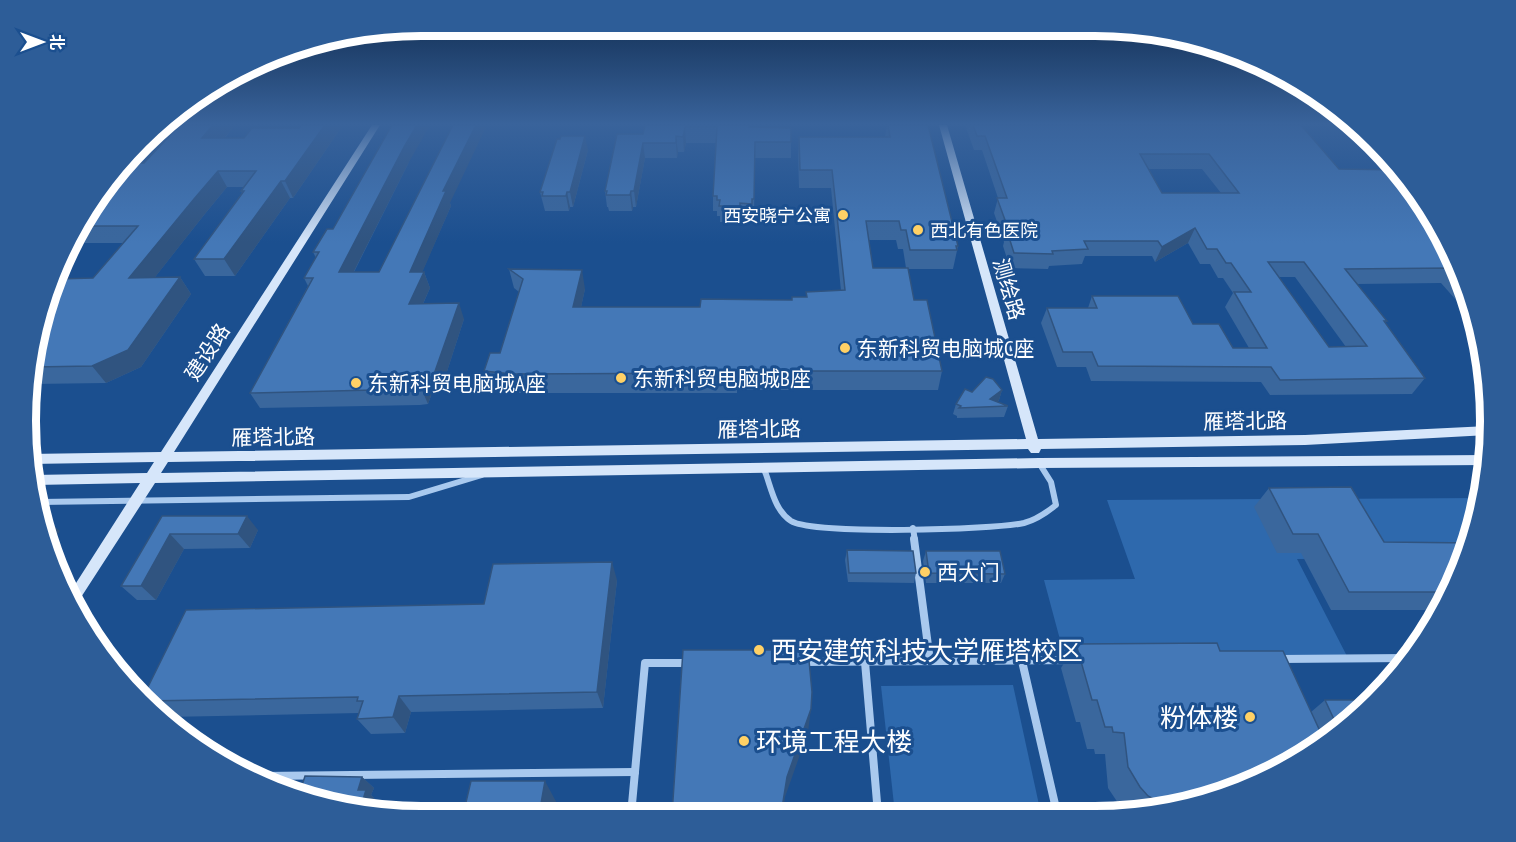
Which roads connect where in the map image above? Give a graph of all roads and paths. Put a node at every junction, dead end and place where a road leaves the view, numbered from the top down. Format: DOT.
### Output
graph roads {
  1 [pos="351,164"];
  2 [pos="954,164"];
  3 [pos="1480,431"];
  4 [pos="1032,443"];
  5 [pos="162,458"];
  6 [pos="38,459"];
  7 [pos="1478,460"];
  8 [pos="1039,463"];
  9 [pos="764,469"];
  10 [pos="498,471"];
  11 [pos="149,479"];
  12 [pos="40,480"];
  13 [pos="135,500"];
  14 [pos="44,502"];
  15 [pos="913,528"];
  16 [pos="77,593"];
  17 [pos="1398,658"];
  18 [pos="1267,659"];
  19 [pos="1080,660"];
  20 [pos="930,661"];
  21 [pos="1022,661"];
  22 [pos="795,662"];
  23 [pos="865,662"];
  24 [pos="703,663"];
  25 [pos="635,772"];
  26 [pos="276,778"];
  27 [pos="632,806"];
  28 [pos="877,806"];
  29 [pos="1055,806"];
  1 -- 5 [label="main road, 建设路"];
  2 -- 4 [label="main road, 测绘路"];
  3 -- 4 [label="main road, 雁塔北路"];
  4 -- 5 [label="main road, 雁塔北路"];
  4 -- 8 [label="main road, 测绘路"];
  5 -- 6 [label="main road, 雁塔北路"];
  5 -- 11 [label="main road, 建设路"];
  7 -- 8 [label="main road, 雁塔北路"];
  8 -- 9 [label="main road, 雁塔北路"];
  8 -- 15 [label="street"];
  9 -- 10 [label="main road, 雁塔北路"];
  9 -- 15 [label="street"];
  10 -- 11 [label="main road, 雁塔北路"];
  10 -- 13 [label="street"];
  11 -- 12 [label="main road, 雁塔北路"];
  11 -- 13 [label="main road, 建设路"];
  13 -- 14 [label="street"];
  13 -- 16 [label="main road, 建设路"];
  15 -- 20 [label="street"];
  17 -- 18 [label="street"];
  19 -- 21 [label="street"];
  20 -- 21 [label="street"];
  20 -- 23 [label="street"];
  21 -- 29 [label="street"];
  22 -- 23 [label="street"];
  23 -- 28 [label="street"];
  24 -- 25 [label="street"];
  25 -- 26 [label="street"];
  25 -- 27 [label="street"];
}
